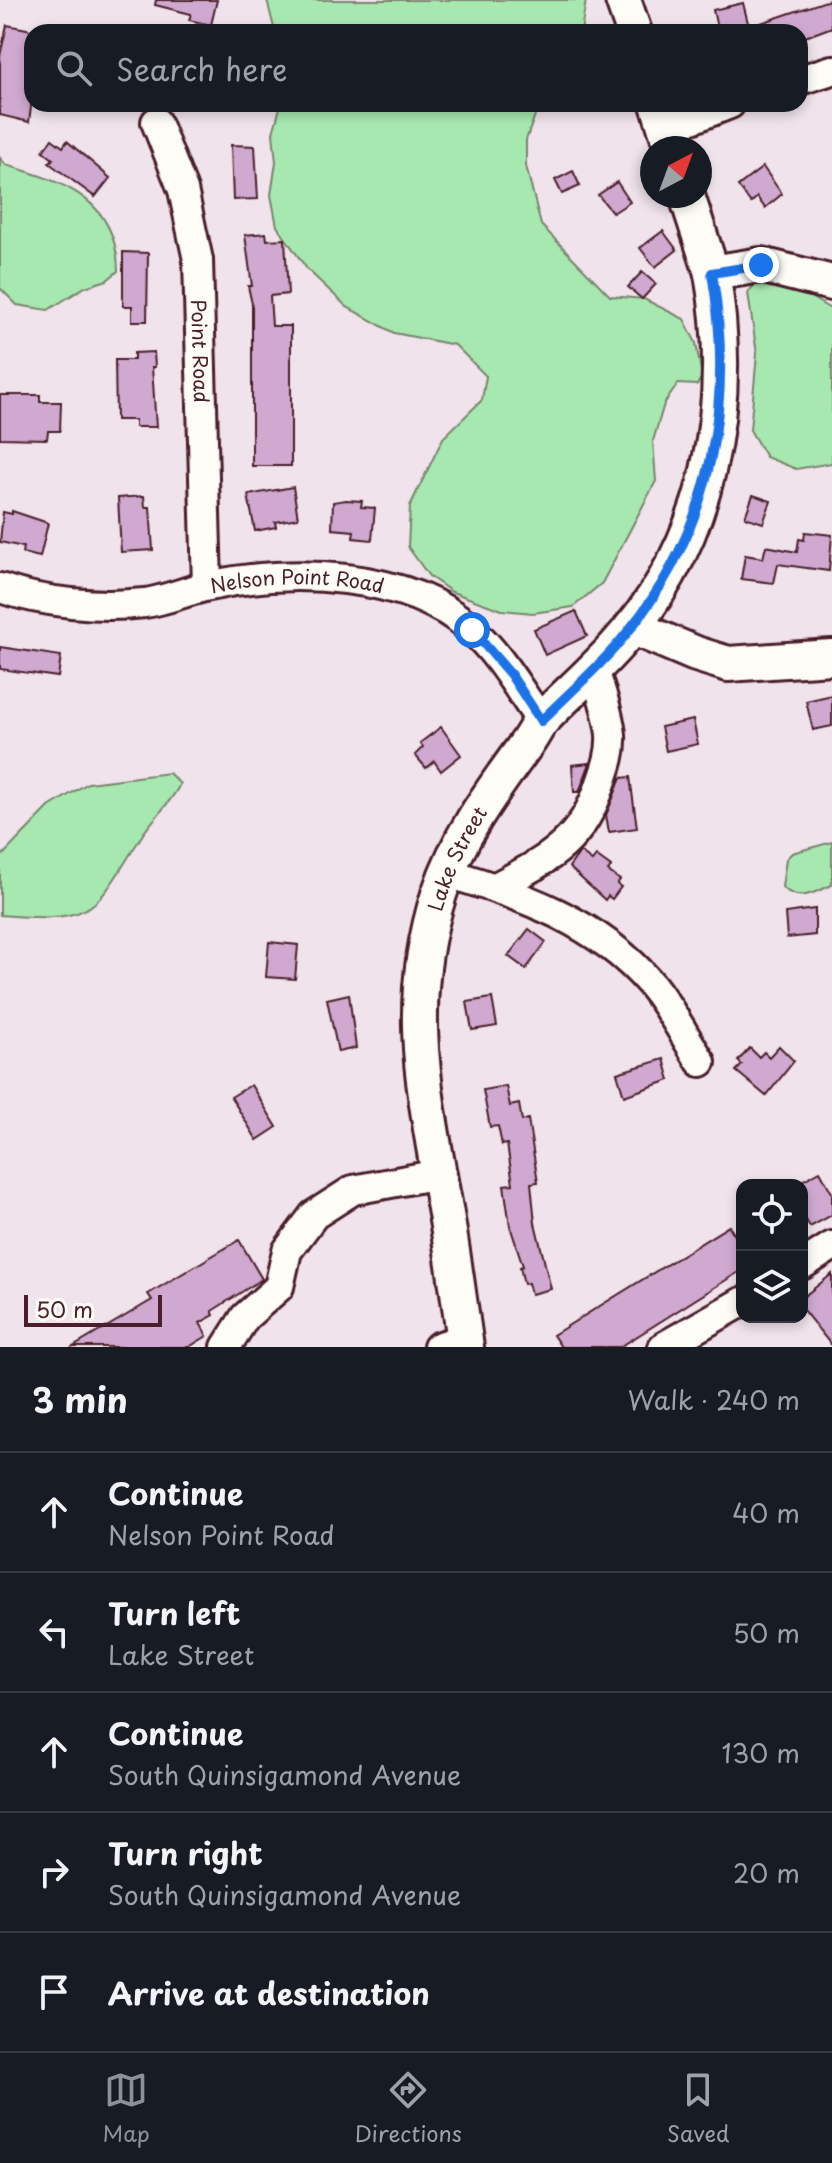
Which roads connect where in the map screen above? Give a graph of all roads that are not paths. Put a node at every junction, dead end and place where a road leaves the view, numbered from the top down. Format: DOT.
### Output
graph roads {
  1 [pos="623,0"];
  2 [pos="631,24"];
  3 [pos="832,70"];
  4 [pos="808,78"];
  5 [pos="707,112"];
  6 [pos="156,122"];
  7 [pos="665,127"];
  8 [pos="691,208"];
  9 [pos="712,273"];
  10 [pos="832,283"];
  11 [pos="207,586"];
  12 [pos="0,588"];
  13 [pos="632,627"];
  14 [pos="832,657"];
  15 [pos="594,669"];
  16 [pos="541,721"];
  17 [pos="447,873"];
  18 [pos="496,887"];
  19 [pos="701,1062"];
  20 [pos="439,1174"];
  21 [pos="832,1246"];
  22 [pos="808,1261"];
  23 [pos="736,1305"];
  24 [pos="456,1344"];
  25 [pos="226,1347"];
  26 [pos="663,1347"];
  1 -- 2 [label="main road"];
  3 -- 4 [label="street"];
  5 -- 7 [label="street"];
  6 -- 11 [label="street, Point Road"];
  8 -- 9 [label="main road, Lake Street"];
  9 -- 10 [label="main road"];
  9 -- 13 [label="main road, Lake Street"];
  11 -- 12 [label="street, Nelson Point Road"];
  11 -- 16 [label="street, Nelson Point Road"];
  13 -- 14 [label="main road"];
  13 -- 15 [label="main road, Lake Street"];
  15 -- 16 [label="main road, Lake Street"];
  15 -- 18 [label="street"];
  16 -- 17 [label="main road, Lake Street"];
  17 -- 18 [label="street"];
  17 -- 20 [label="main road, Lake Street"];
  18 -- 19 [label="street"];
  20 -- 24 [label="main road, Lake Street"];
  20 -- 25 [label="street"];
  21 -- 22 [label="street"];
  23 -- 26 [label="street"];
}
